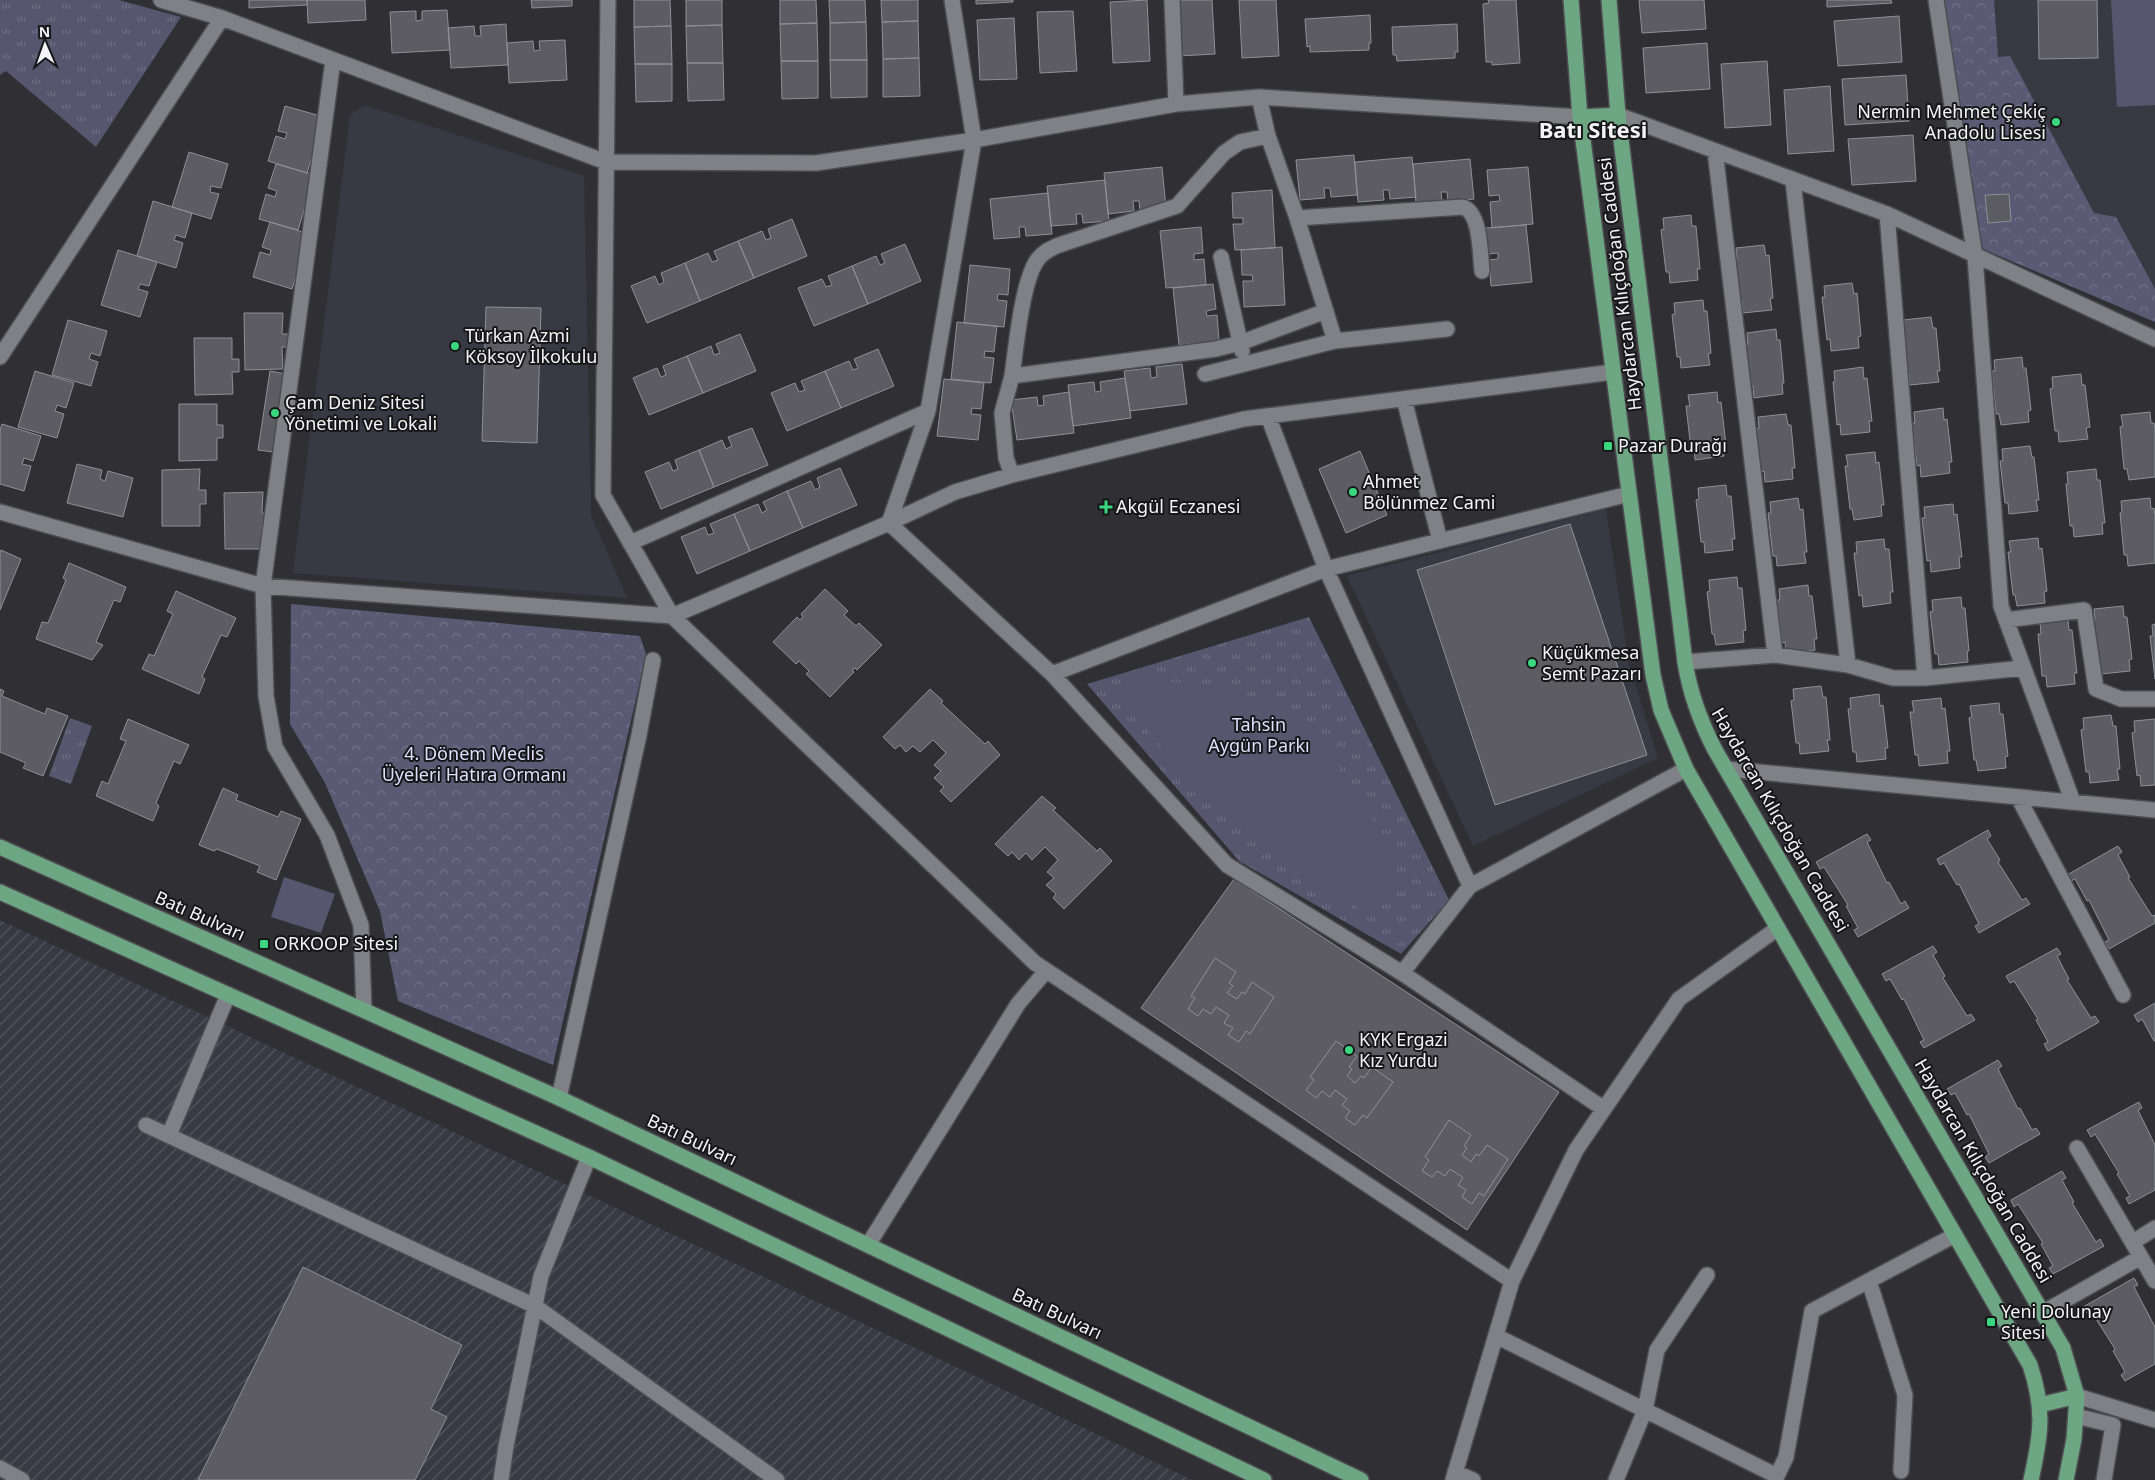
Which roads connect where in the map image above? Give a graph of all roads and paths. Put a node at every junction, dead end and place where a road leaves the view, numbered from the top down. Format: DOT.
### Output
graph roads {
  1 [pos="162,0"];
  2 [pos="608,0"];
  3 [pos="952,0"];
  4 [pos="1172,0"];
  5 [pos="1571,0"];
  6 [pos="1609,0"];
  7 [pos="1936,0"];
  8 [pos="222,18"];
  9 [pos="333,60"];
  10 [pos="1259,97"];
  11 [pos="1176,104"];
  12 [pos="1618,116"];
  13 [pos="1580,117"];
  14 [pos="1268,136"];
  15 [pos="974,140"];
  16 [pos="1715,151"];
  17 [pos="606,162"];
  18 [pos="1793,181"];
  19 [pos="1887,214"];
  20 [pos="1297,218"];
  21 [pos="1221,257"];
  22 [pos="1975,257"];
  23 [pos="1482,271"];
  24 [pos="1326,311"];
  25 [pos="1447,329"];
  26 [pos="2155,338"];
  27 [pos="1335,341"];
  28 [pos="1240,342"];
  29 [pos="0,357"];
  30 [pos="1245,364"];
  31 [pos="1613,372"];
  32 [pos="1205,374"];
  33 [pos="1012,376"];
  34 [pos="1404,399"];
  35 [pos="928,411"];
  36 [pos="1268,416"];
  37 [pos="1012,475"];
  38 [pos="1629,494"];
  39 [pos="0,512"];
  40 [pos="888,523"];
  41 [pos="1440,541"];
  42 [pos="630,543"];
  43 [pos="1326,569"];
  44 [pos="263,586"];
  45 [pos="672,616"];
  46 [pos="2006,620"];
  47 [pos="1775,655"];
  48 [pos="653,660"];
  49 [pos="1685,662"];
  50 [pos="1848,665"];
  51 [pos="2023,668"];
  52 [pos="1052,674"];
  53 [pos="1925,678"];
  54 [pos="2155,699"];
  55 [pos="1686,769"];
  56 [pos="1727,770"];
  57 [pos="2018,797"];
  58 [pos="2073,802"];
  59 [pos="2155,810"];
  60 [pos="0,848"];
  61 [pos="1470,886"];
  62 [pos="0,892"];
  63 [pos="1778,928"];
  64 [pos="1046,971"];
  65 [pos="1402,973"];
  66 [pos="228,995"];
  67 [pos="2123,995"];
  68 [pos="364,1010"];
  69 [pos="559,1098"];
  70 [pos="1604,1109"];
  71 [pos="146,1125"];
  72 [pos="170,1135"];
  73 [pos="2077,1148"];
  74 [pos="589,1157"];
  75 [pos="2155,1228"];
  76 [pos="1955,1235"];
  77 [pos="2133,1242"];
  78 [pos="868,1245"];
  79 [pos="2141,1257"];
  80 [pos="1707,1275"];
  81 [pos="1512,1281"];
  82 [pos="2155,1281"];
  83 [pos="1869,1282"];
  84 [pos="535,1306"];
  85 [pos="2044,1312"];
  86 [pos="1496,1336"];
  87 [pos="2077,1396"];
  88 [pos="2040,1405"];
  89 [pos="1645,1410"];
  90 [pos="2076,1416"];
  91 [pos="2155,1420"];
  92 [pos="0,1468"];
  93 [pos="1901,1471"];
  94 [pos="1454,1476"];
  95 [pos="1776,1478"];
  96 [pos="22,1480"];
  97 [pos="501,1480"];
  98 [pos="778,1480"];
  99 [pos="1264,1480"];
  100 [pos="1361,1480"];
  101 [pos="1473,1480"];
  102 [pos="1616,1480"];
  103 [pos="2032,1480"];
  104 [pos="2066,1480"];
  105 [pos="2104,1480"];
  1 -- 8 [label="street"];
  2 -- 17 [label="street"];
  3 -- 15 [label="street"];
  4 -- 11 [label="street"];
  5 -- 13 [label="main road, Haydarcan Kılıçdoğan Caddesi"];
  6 -- 12 [label="main road, Haydarcan Kılıçdoğan Caddesi"];
  7 -- 22 [label="street"];
  8 -- 9 [label="street"];
  8 -- 29 [label="street"];
  9 -- 17 [label="street"];
  9 -- 44 [label="street"];
  10 -- 11 [label="street"];
  10 -- 13 [label="street"];
  10 -- 14 [label="street"];
  11 -- 15 [label="street"];
  12 -- 13 [label="main road"];
  12 -- 16 [label="street"];
  12 -- 49 [label="main road, Haydarcan Kılıçdoğan Caddesi"];
  13 -- 31 [label="main road, Haydarcan Kılıçdoğan Caddesi"];
  14 -- 20 [label="street"];
  14 -- 33 [label="street"];
  15 -- 17 [label="street"];
  15 -- 35 [label="street"];
  16 -- 18 [label="street"];
  16 -- 47 [label="street"];
  17 -- 42 [label="street"];
  18 -- 19 [label="street"];
  18 -- 50 [label="street"];
  19 -- 22 [label="street"];
  19 -- 53 [label="street"];
  20 -- 23 [label="street"];
  20 -- 24 [label="street"];
  21 -- 28 [label="street"];
  22 -- 26 [label="street"];
  22 -- 46 [label="street"];
  24 -- 27 [label="street"];
  24 -- 28 [label="street"];
  25 -- 27 [label="street"];
  27 -- 30 [label="street"];
  28 -- 30 [label="street"];
  28 -- 33 [label="street"];
  30 -- 32 [label="street"];
  31 -- 34 [label="street"];
  31 -- 38 [label="main road, Haydarcan Kılıçdoğan Caddesi"];
  33 -- 37 [label="street"];
  34 -- 36 [label="street"];
  34 -- 41 [label="street"];
  35 -- 40 [label="street"];
  35 -- 42 [label="street"];
  36 -- 37 [label="street"];
  36 -- 43 [label="street"];
  37 -- 40 [label="street"];
  38 -- 41 [label="street"];
  38 -- 55 [label="main road, Haydarcan Kılıçdoğan Caddesi"];
  39 -- 44 [label="street"];
  40 -- 45 [label="street"];
  40 -- 52 [label="street"];
  41 -- 43 [label="street"];
  42 -- 45 [label="street"];
  43 -- 52 [label="street"];
  43 -- 61 [label="street"];
  44 -- 45 [label="street"];
  44 -- 68 [label="street"];
  45 -- 64 [label="street"];
  46 -- 51 [label="street"];
  46 -- 54 [label="street"];
  47 -- 49 [label="street"];
  47 -- 50 [label="street"];
  48 -- 69 [label="street"];
  49 -- 56 [label="main road, Haydarcan Kılıçdoğan Caddesi"];
  50 -- 53 [label="street"];
  51 -- 53 [label="street"];
  51 -- 58 [label="street"];
  52 -- 65 [label="street"];
  55 -- 61 [label="street"];
  55 -- 63 [label="main road, Haydarcan Kılıçdoğan Caddesi"];
  56 -- 57 [label="street"];
  56 -- 85 [label="main road, Haydarcan Kılıçdoğan Caddesi"];
  57 -- 58 [label="street"];
  57 -- 67 [label="street"];
  58 -- 59 [label="street"];
  60 -- 68 [label="main road, Batı Bulvarı"];
  61 -- 65 [label="street"];
  62 -- 66 [label="main road"];
  63 -- 70 [label="street"];
  63 -- 76 [label="main road, Haydarcan Kılıçdoğan Caddesi"];
  64 -- 78 [label="street"];
  64 -- 81 [label="street"];
  65 -- 70 [label="street"];
  66 -- 72 [label="street"];
  66 -- 74 [label="main road"];
  68 -- 69 [label="main road, Batı Bulvarı"];
  69 -- 78 [label="main road, Batı Bulvarı"];
  70 -- 81 [label="street"];
  71 -- 72 [label="street"];
  72 -- 84 [label="street"];
  73 -- 77 [label="street"];
  74 -- 84 [label="street"];
  74 -- 99 [label="main road"];
  75 -- 77 [label="street"];
  76 -- 83 [label="street"];
  76 -- 88 [label="main road, Haydarcan Kılıçdoğan Caddesi"];
  77 -- 79 [label="street"];
  78 -- 100 [label="main road, Batı Bulvarı"];
  79 -- 82 [label="street"];
  79 -- 85 [label="street"];
  80 -- 89 [label="street"];
  81 -- 86 [label="street"];
  83 -- 93 [label="street"];
  83 -- 95 [label="street"];
  84 -- 97 [label="street"];
  84 -- 98 [label="street"];
  85 -- 87 [label="main road, Haydarcan Kılıçdoğan Caddesi"];
  86 -- 89 [label="street"];
  86 -- 94 [label="street"];
  87 -- 88 [label="main road"];
  87 -- 90 [label="main road, Haydarcan Kılıçdoğan Caddesi"];
  87 -- 91 [label="street"];
  88 -- 103 [label="main road, Haydarcan Kılıçdoğan Caddesi"];
  89 -- 95 [label="street"];
  89 -- 102 [label="street"];
  90 -- 104 [label="main road, Haydarcan Kılıçdoğan Caddesi"];
  90 -- 105 [label="street"];
  92 -- 96 [label="street"];
  94 -- 101 [label="street"];
}
